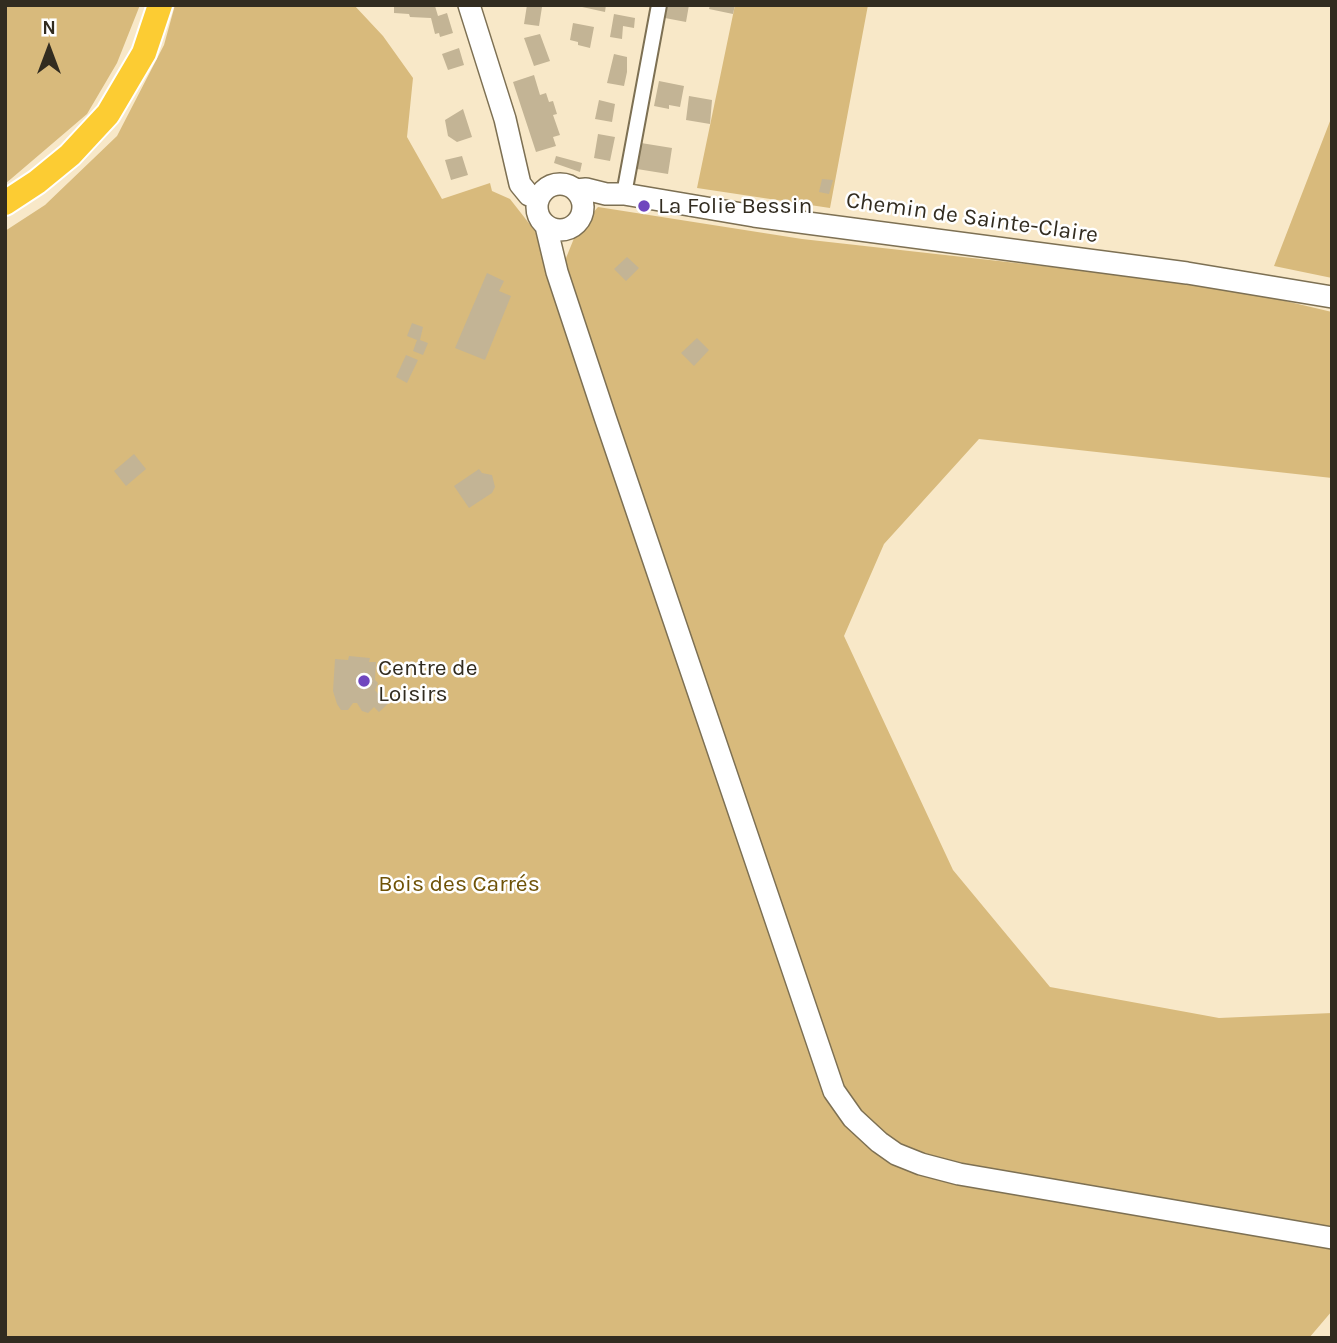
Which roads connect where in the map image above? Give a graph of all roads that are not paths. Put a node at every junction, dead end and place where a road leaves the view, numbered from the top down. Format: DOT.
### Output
graph roads {
  1 [pos="160,5"];
  2 [pos="469,5"];
  3 [pos="659,5"];
  4 [pos="576,190"];
  5 [pos="542,193"];
  6 [pos="615,194"];
  7 [pos="5,203"];
  8 [pos="577,221"];
  9 [pos="546,226"];
  10 [pos="557,272"];
  11 [pos="1332,297"];
  12 [pos="1332,1238"];
  1 -- 7 [label="highway"];
  2 -- 5 [label="main road"];
  3 -- 6 [label="street"];
  4 -- 5 [label="main road"];
  4 -- 6 [label="main road, Chemin de Sainte-Claire"];
  4 -- 8 [label="main road"];
  5 -- 9 [label="main road"];
  6 -- 8 [label="main road"];
  6 -- 11 [label="main road, Chemin de Sainte-Claire"];
  8 -- 9 [label="main road"];
  8 -- 10 [label="main road"];
  9 -- 10 [label="main road"];
  10 -- 12 [label="main road"];
}
